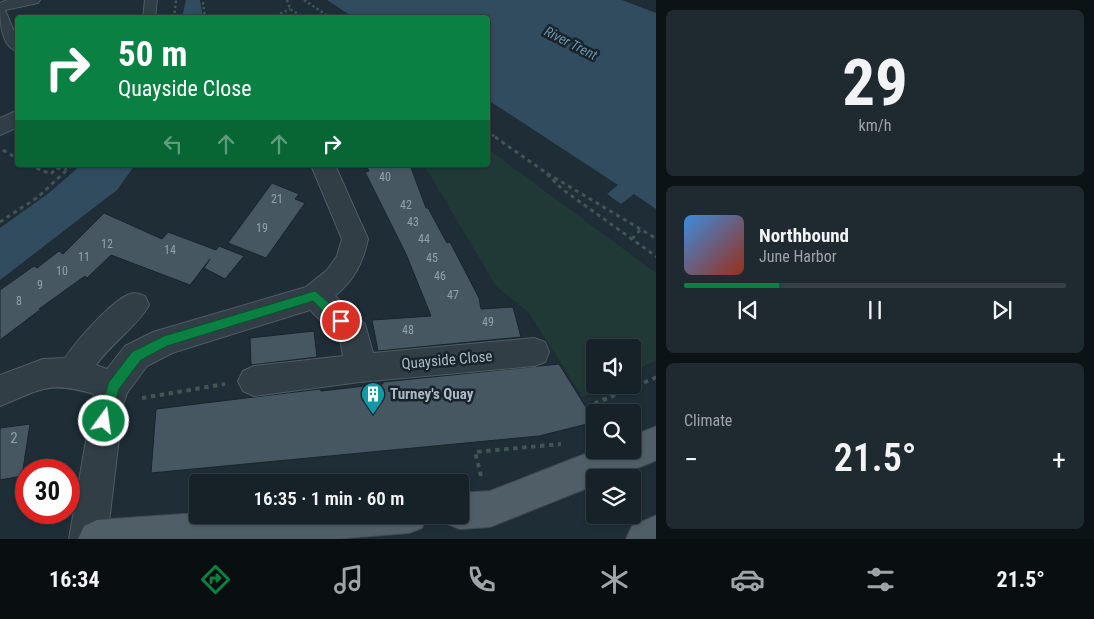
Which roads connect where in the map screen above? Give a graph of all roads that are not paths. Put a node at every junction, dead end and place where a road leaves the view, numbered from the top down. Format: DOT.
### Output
graph roads {
  1 [pos="34,0"];
  2 [pos="152,0"];
  3 [pos="0,7"];
  4 [pos="0,12"];
  5 [pos="150,15"];
  6 [pos="15,47"];
  7 [pos="15,119"];
  8 [pos="0,128"];
  9 [pos="324,167"];
  10 [pos="315,296"];
  11 [pos="134,305"];
  12 [pos="534,352"];
  13 [pos="360,368"];
  14 [pos="73,374"];
  15 [pos="254,381"];
  16 [pos="0,391"];
  17 [pos="110,396"];
  18 [pos="656,443"];
  19 [pos="469,510"];
  20 [pos="295,524"];
  21 [pos="656,533"];
  22 [pos="117,538"];
  23 [pos="88,539"];
  24 [pos="646,539"];
  1 -- 3 [label="lane"];
  2 -- 5 [label="lane"];
  4 -- 6 [label="lane"];
  7 -- 8 [label="street"];
  9 -- 10 [label="street"];
  10 -- 13 [label="street"];
  10 -- 17 [label="street"];
  11 -- 14 [label="street"];
  12 -- 13 [label="street, Quayside Close"];
  13 -- 15 [label="street, Quayside Close"];
  14 -- 16 [label="street"];
  14 -- 17 [label="street"];
  17 -- 23 [label="street"];
  18 -- 19 [label="main road"];
  20 -- 22 [label="main road"];
  21 -- 24 [label="main road"];
}
